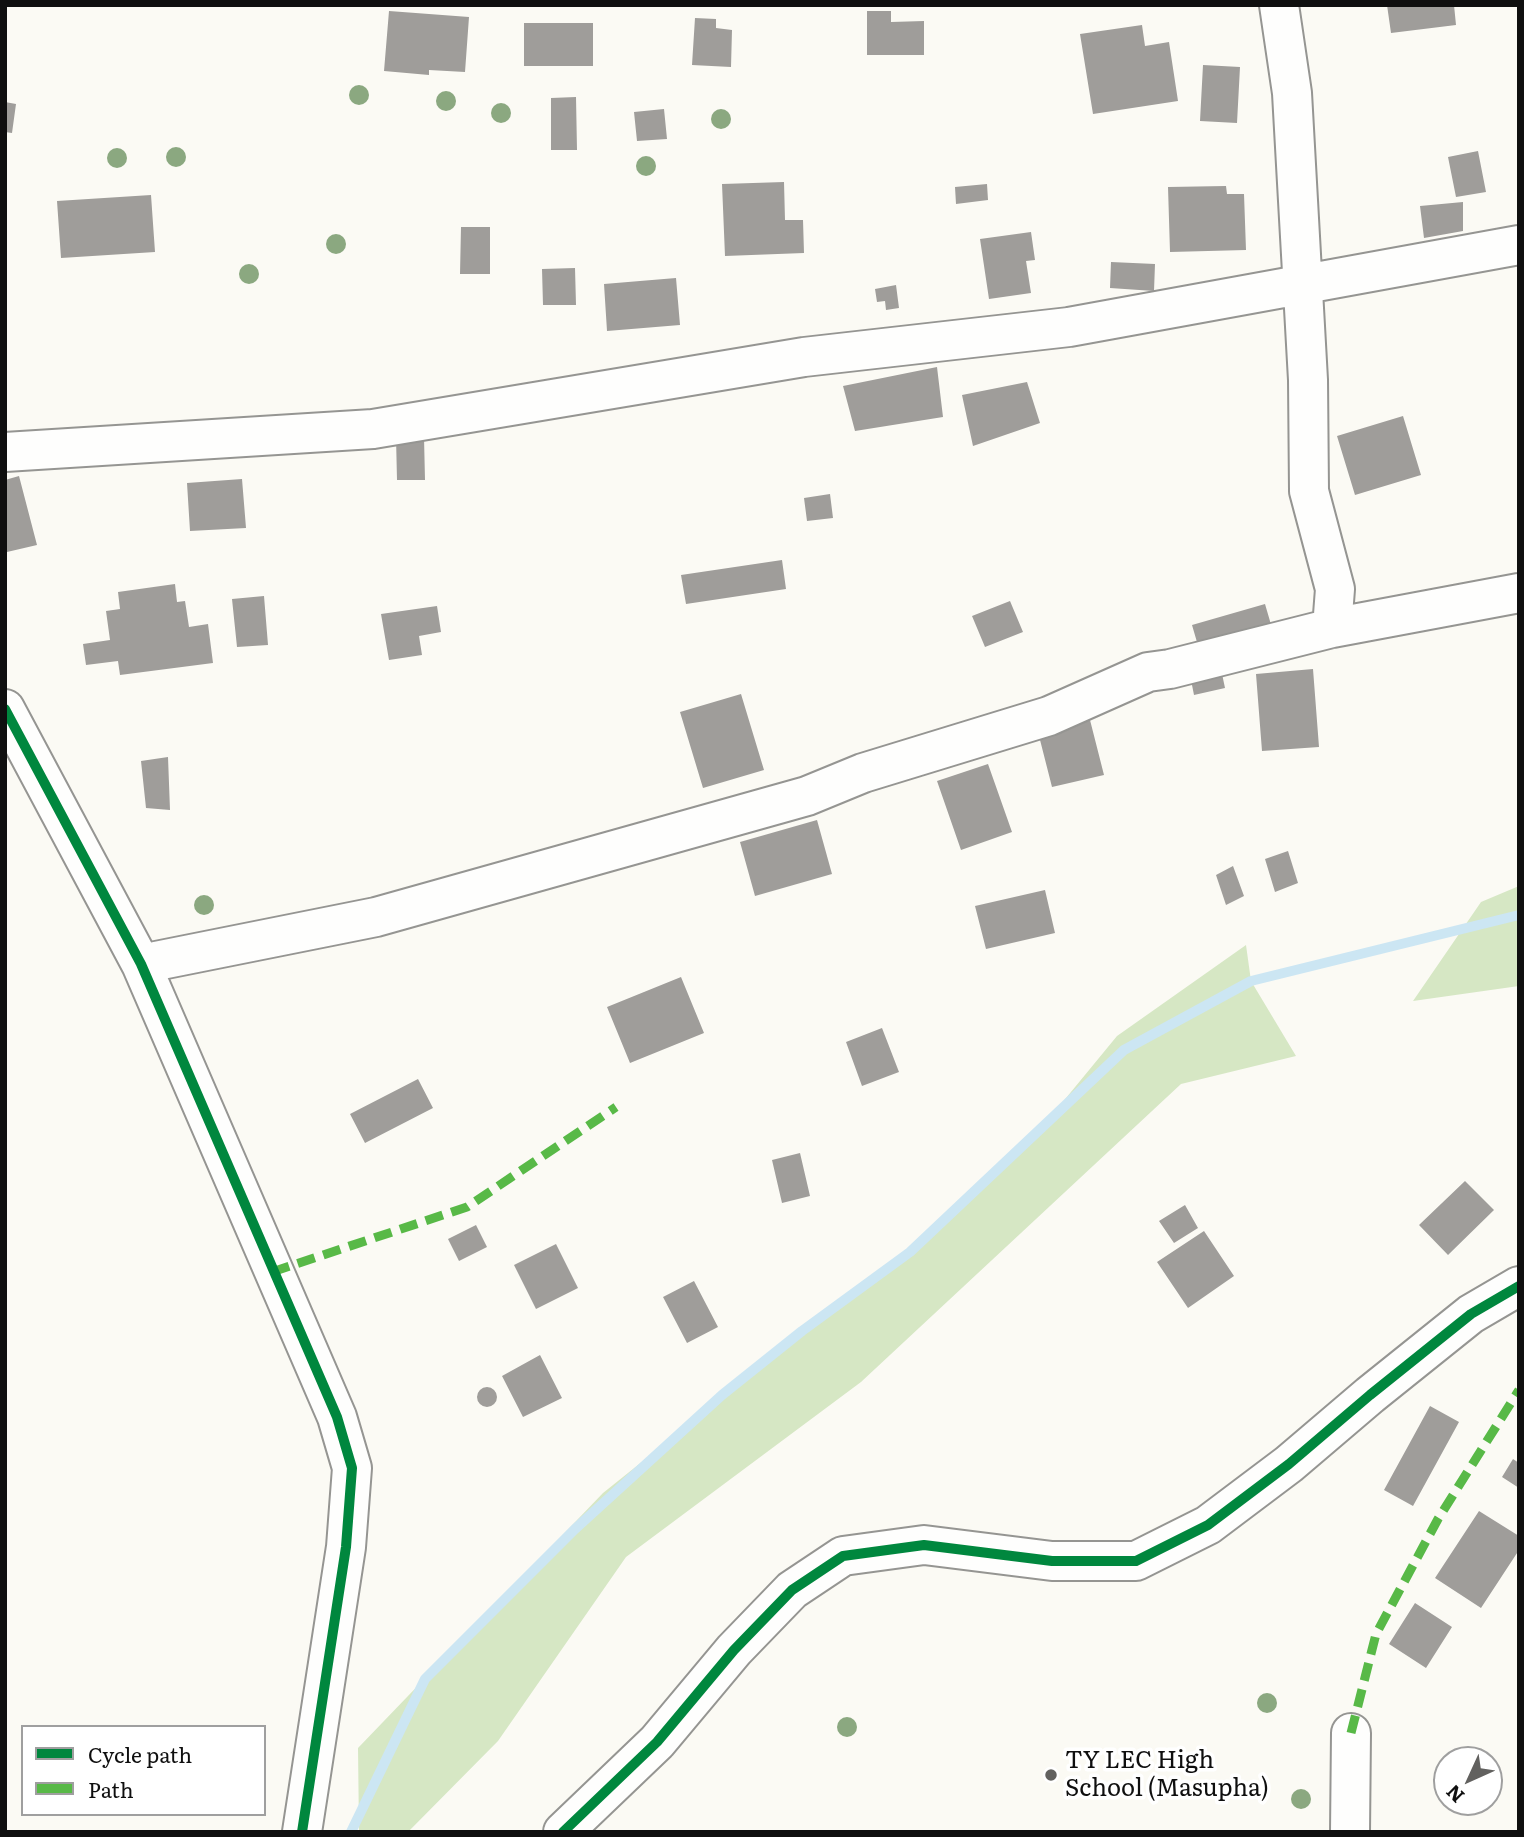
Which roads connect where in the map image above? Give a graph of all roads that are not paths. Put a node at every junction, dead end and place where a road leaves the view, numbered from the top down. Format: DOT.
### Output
graph roads {
  1 [pos="1279,5"];
  2 [pos="1519,245"];
  3 [pos="1303,286"];
  4 [pos="5,452"];
  5 [pos="1519,593"];
  6 [pos="1332,628"];
  7 [pos="5,709"];
  8 [pos="141,964"];
  9 [pos="1519,1286"];
  10 [pos="1351,1732"];
  11 [pos="302,1832"];
  12 [pos="563,1832"];
  13 [pos="1350,1832"];
  1 -- 3 [label="street"];
  2 -- 3 [label="street"];
  3 -- 4 [label="street"];
  3 -- 6 [label="street"];
  5 -- 6 [label="street"];
  6 -- 8 [label="street"];
  7 -- 8 [label="street"];
  8 -- 11 [label="street"];
  9 -- 12 [label="street"];
  10 -- 13 [label="street"];
}
